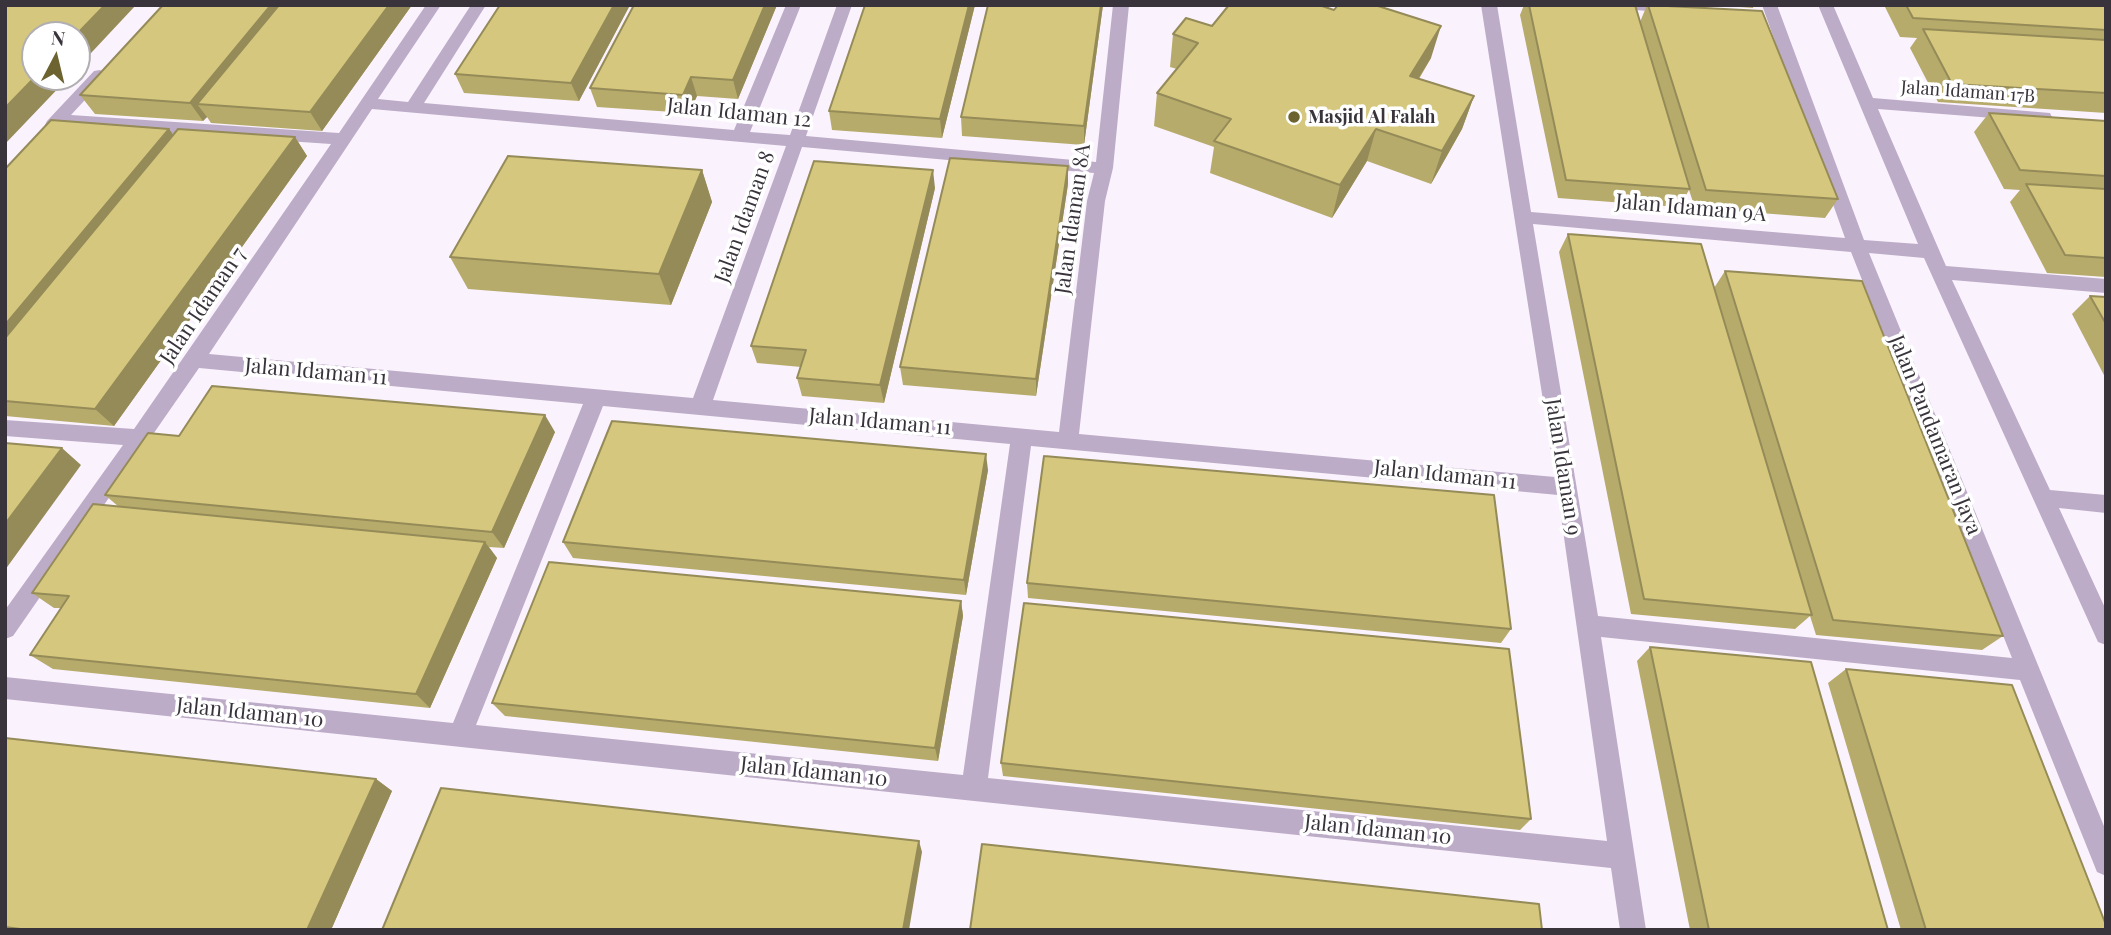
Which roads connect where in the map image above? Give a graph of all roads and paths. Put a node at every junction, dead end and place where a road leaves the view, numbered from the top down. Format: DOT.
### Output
graph roads {
  1 [pos="434,5"];
  2 [pos="479,5"];
  3 [pos="794,5"];
  4 [pos="845,5"];
  5 [pos="1121,5"];
  6 [pos="1489,5"];
  7 [pos="1635,5"];
  8 [pos="1825,5"];
  9 [pos="1690,9"];
  10 [pos="1767,12"];
  11 [pos="112,62"];
  12 [pos="1868,103"];
  13 [pos="370,104"];
  14 [pos="414,106"];
  15 [pos="2066,119"];
  16 [pos="58,120"];
  17 [pos="740,135"];
  18 [pos="41,138"];
  19 [pos="344,139"];
  20 [pos="796,142"];
  21 [pos="1104,168"];
  22 [pos="1522,217"];
  23 [pos="1857,245"];
  24 [pos="1931,252"];
  25 [pos="1938,271"];
  26 [pos="2106,286"];
  27 [pos="194,360"];
  28 [pos="596,397"];
  29 [pos="701,405"];
  30 [pos="5,428"];
  31 [pos="1022,435"];
  32 [pos="137,438"];
  33 [pos="1068,439"];
  34 [pos="1567,486"];
  35 [pos="2042,498"];
  36 [pos="2106,504"];
  37 [pos="1587,625"];
  38 [pos="5,629"];
  39 [pos="2106,635"];
  40 [pos="2028,670"];
  41 [pos="5,688"];
  42 [pos="460,735"];
  43 [pos="974,788"];
  44 [pos="1623,856"];
  45 [pos="2106,863"];
  46 [pos="1633,930"];
  1 -- 13 [label="street, Jalan Idaman 7"];
  2 -- 14 [label="street"];
  3 -- 17 [label="street, Jalan Idaman 8"];
  4 -- 20 [label="street, Jalan Idaman 8"];
  5 -- 21 [label="street, Jalan Idaman 8A"];
  6 -- 22 [label="street, Jalan Idaman 9"];
  7 -- 9 [label="street"];
  8 -- 12 [label="street"];
  10 -- 23 [label="street, Jalan Pandamaran Jaya"];
  11 -- 16 [label="street"];
  12 -- 15 [label="street, Jalan Idaman 17B"];
  12 -- 24 [label="street"];
  13 -- 14 [label="street, Jalan Idaman 12"];
  13 -- 19 [label="street, Jalan Idaman 7"];
  14 -- 17 [label="street, Jalan Idaman 12"];
  16 -- 18 [label="street"];
  16 -- 19 [label="street"];
  17 -- 20 [label="street, Jalan Idaman 12"];
  19 -- 27 [label="street, Jalan Idaman 7"];
  20 -- 21 [label="street, Jalan Idaman 12"];
  20 -- 29 [label="street, Jalan Idaman 8"];
  21 -- 33 [label="street, Jalan Idaman 8A"];
  22 -- 23 [label="street, Jalan Idaman 9A"];
  22 -- 34 [label="street, Jalan Idaman 9"];
  23 -- 24 [label="street, Jalan Idaman 9A"];
  23 -- 40 [label="street, Jalan Pandamaran Jaya"];
  24 -- 25 [label="street"];
  25 -- 26 [label="street"];
  25 -- 35 [label="street"];
  27 -- 28 [label="street, Jalan Idaman 11"];
  27 -- 32 [label="street, Jalan Idaman 7"];
  28 -- 29 [label="street, Jalan Idaman 11"];
  28 -- 42 [label="street"];
  29 -- 31 [label="street, Jalan Idaman 11"];
  30 -- 32 [label="street"];
  31 -- 33 [label="street, Jalan Idaman 11"];
  31 -- 43 [label="street"];
  32 -- 38 [label="street, Jalan Idaman 7"];
  33 -- 34 [label="street, Jalan Idaman 11"];
  34 -- 37 [label="street, Jalan Idaman 9"];
  35 -- 36 [label="street"];
  35 -- 39 [label="street"];
  37 -- 40 [label="street"];
  37 -- 44 [label="street, Jalan Idaman 9"];
  40 -- 45 [label="street, Jalan Pandamaran Jaya"];
  41 -- 42 [label="street, Jalan Idaman 10"];
  42 -- 43 [label="street, Jalan Idaman 10"];
  43 -- 44 [label="street, Jalan Idaman 10"];
  44 -- 46 [label="street, Jalan Idaman 9"];
}
